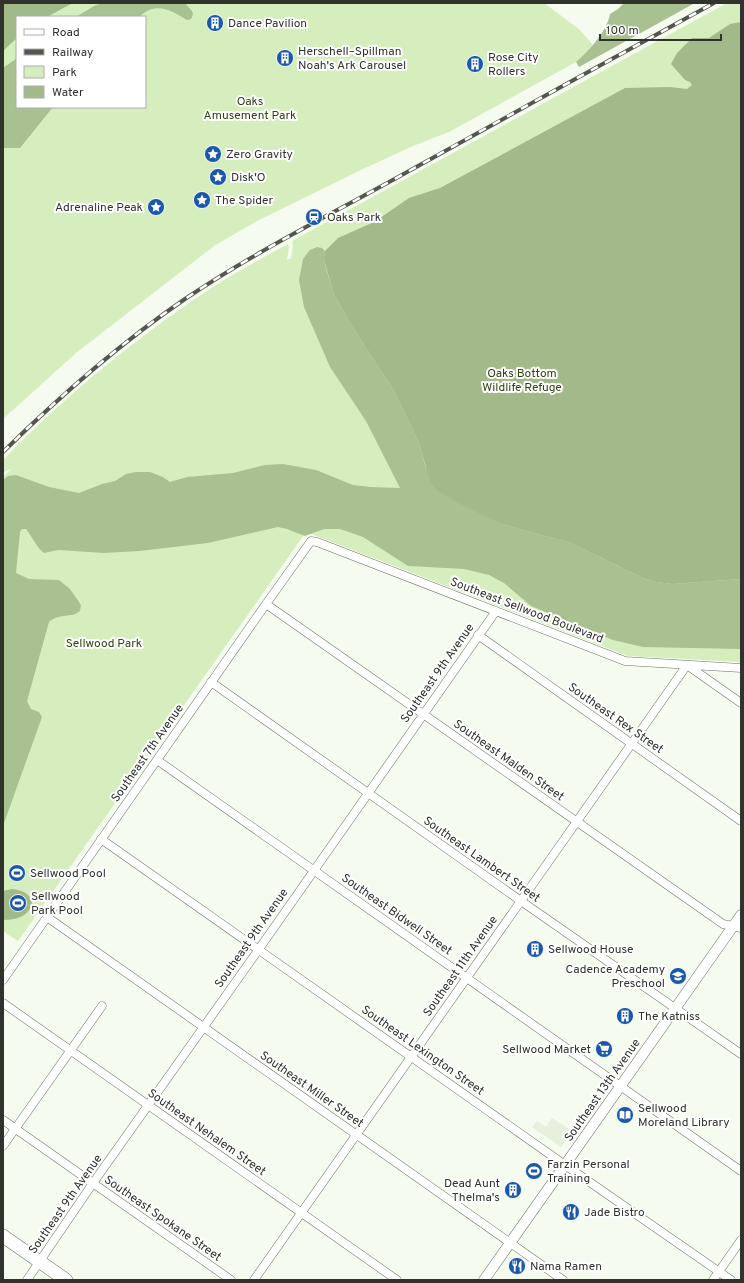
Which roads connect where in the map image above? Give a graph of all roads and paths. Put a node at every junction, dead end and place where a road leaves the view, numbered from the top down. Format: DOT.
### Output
graph roads {
  1 [pos="311,541"];
  2 [pos="266,604"];
  3 [pos="496,611"];
  4 [pos="478,635"];
  5 [pos="687,665"];
  6 [pos="741,668"];
  7 [pos="211,682"];
  8 [pos="741,703"];
  9 [pos="423,714"];
  10 [pos="631,743"];
  11 [pos="157,760"];
  12 [pos="368,793"];
  13 [pos="741,821"];
  14 [pos="576,822"];
  15 [pos="101,839"];
  16 [pos="313,871"];
  17 [pos="520,901"];
  18 [pos="741,915"];
  19 [pos="47,917"];
  20 [pos="737,927"];
  21 [pos="259,949"];
  22 [pos="466,977"];
  23 [pos="3,980"];
  24 [pos="3,1003"];
  25 [pos="102,1006"];
  26 [pos="675,1008"];
  27 [pos="204,1027"];
  28 [pos="70,1051"];
  29 [pos="741,1054"];
  30 [pos="412,1057"];
  31 [pos="620,1086"];
  32 [pos="148,1106"];
  33 [pos="3,1120"];
  34 [pos="15,1128"];
  35 [pos="356,1134"];
  36 [pos="3,1146"];
  37 [pos="565,1165"];
  38 [pos="741,1171"];
  39 [pos="93,1183"];
  40 [pos="301,1213"];
  41 [pos="3,1236"];
  42 [pos="741,1240"];
  43 [pos="510,1243"];
  44 [pos="40,1262"];
  45 [pos="719,1271"];
  46 [pos="27,1280"];
  47 [pos="66,1280"];
  48 [pos="231,1280"];
  49 [pos="254,1280"];
  50 [pos="397,1280"];
  51 [pos="484,1280"];
  52 [pos="563,1280"];
  53 [pos="712,1280"];
  54 [pos="731,1280"];
  1 -- 2 [label="street, Southeast 7th Avenue"];
  1 -- 3 [label="street, Southeast Sellwood Boulevard"];
  2 -- 7 [label="street, Southeast 7th Avenue"];
  2 -- 9 [label="street, Southeast Malden Street"];
  3 -- 4 [label="street, Southeast 9th Avenue"];
  3 -- 5 [label="street, Southeast Sellwood Boulevard"];
  4 -- 9 [label="street, Southeast 9th Avenue"];
  4 -- 10 [label="street, Southeast Rex Street"];
  5 -- 6 [label="street, Southeast Sellwood Boulevard"];
  5 -- 8 [label="street"];
  5 -- 10 [label="street, Southeast 11th Avenue"];
  7 -- 11 [label="street, Southeast 7th Avenue"];
  7 -- 12 [label="street, Southeast Lambert Street"];
  9 -- 12 [label="street, Southeast 9th Avenue"];
  9 -- 14 [label="street, Southeast Malden Street"];
  10 -- 13 [label="street, Southeast Rex Street"];
  10 -- 14 [label="street, Southeast 11th Avenue"];
  11 -- 15 [label="street, Southeast 7th Avenue"];
  11 -- 16 [label="street, Southeast Bidwell Street"];
  12 -- 16 [label="street, Southeast 9th Avenue"];
  12 -- 17 [label="street, Southeast Lambert Street"];
  14 -- 17 [label="street, Southeast 11th Avenue"];
  14 -- 20 [label="street, Southeast Malden Street"];
  15 -- 19 [label="street, Southeast 7th Avenue"];
  15 -- 21 [label="street, Southeast Lexington Street"];
  16 -- 21 [label="street, Southeast 9th Avenue"];
  16 -- 22 [label="street, Southeast Bidwell Street"];
  17 -- 22 [label="street, Southeast 11th Avenue"];
  17 -- 26 [label="street, Southeast Lambert Street"];
  18 -- 20 [label="street, Southeast 13th Avenue"];
  19 -- 23 [label="street, Southeast 7th Avenue"];
  19 -- 27 [label="street, Southeast Miller Street"];
  20 -- 26 [label="street, Southeast 13th Avenue"];
  21 -- 27 [label="street, Southeast 9th Avenue"];
  21 -- 30 [label="street, Southeast Lexington Street"];
  22 -- 30 [label="street, Southeast 11th Avenue"];
  22 -- 31 [label="street, Southeast Bidwell Street"];
  24 -- 28 [label="street, Southeast Nehalem Street"];
  25 -- 28 [label="street"];
  26 -- 29 [label="street, Southeast Lambert Street"];
  26 -- 31 [label="street, Southeast 13th Avenue"];
  27 -- 32 [label="street, Southeast 9th Avenue"];
  27 -- 35 [label="street, Southeast Miller Street"];
  28 -- 32 [label="street, Southeast Nehalem Street"];
  28 -- 34 [label="street"];
  30 -- 35 [label="street, Southeast 11th Avenue"];
  30 -- 37 [label="street, Southeast Lexington Street"];
  31 -- 37 [label="street, Southeast 13th Avenue"];
  31 -- 38 [label="street, Southeast Bidwell Street"];
  32 -- 39 [label="street, Southeast 9th Avenue"];
  32 -- 40 [label="street, Southeast Nehalem Street"];
  33 -- 34 [label="street, Southeast Spokane Street"];
  34 -- 36 [label="street"];
  34 -- 39 [label="street, Southeast Spokane Street"];
  35 -- 40 [label="street, Southeast 11th Avenue"];
  35 -- 43 [label="street, Southeast Miller Street"];
  37 -- 43 [label="street, Southeast 13th Avenue"];
  37 -- 45 [label="street, Southeast Lexington Street"];
  39 -- 44 [label="street, Southeast 9th Avenue"];
  39 -- 48 [label="street, Southeast Spokane Street"];
  40 -- 49 [label="street, Southeast 11th Avenue"];
  40 -- 50 [label="street, Southeast Nehalem Street"];
  41 -- 44 [label="main road"];
  42 -- 45 [label="street"];
  43 -- 51 [label="street, Southeast 13th Avenue"];
  43 -- 52 [label="street, Southeast Miller Street"];
  44 -- 46 [label="street, Southeast 9th Avenue"];
  44 -- 47 [label="main road"];
  45 -- 53 [label="street"];
  45 -- 54 [label="street, Southeast Lexington Street"];
}
